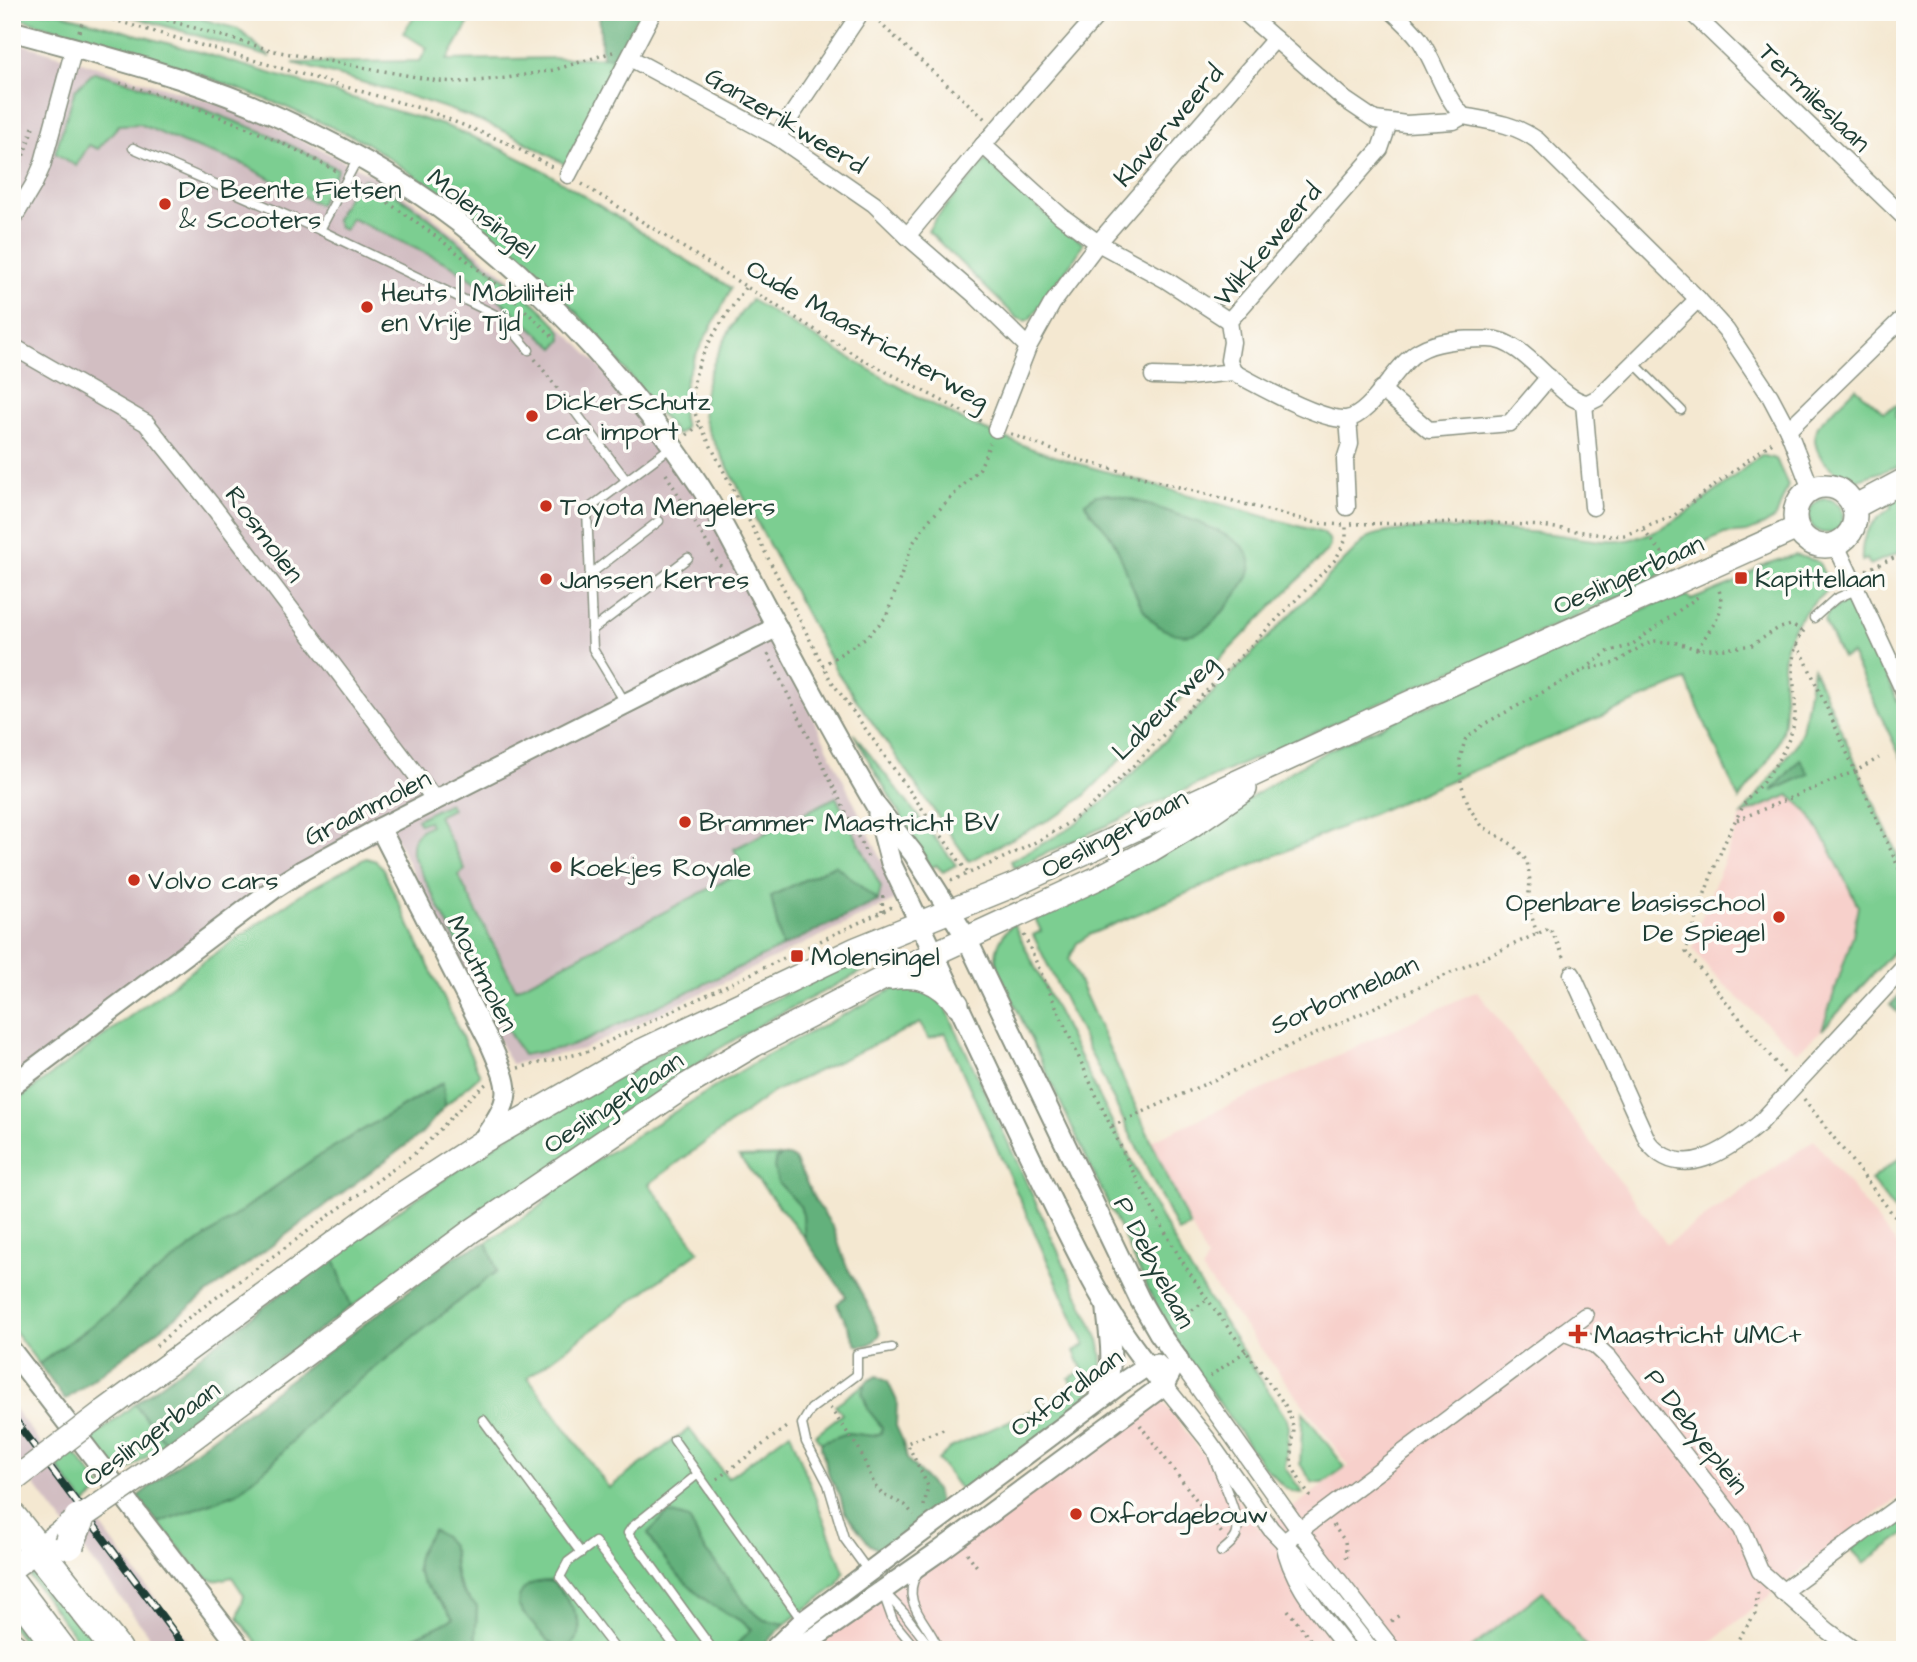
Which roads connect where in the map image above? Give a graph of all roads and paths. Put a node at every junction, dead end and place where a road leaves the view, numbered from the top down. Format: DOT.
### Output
graph roads {
  1 [pos="86,12"];
  2 [pos="140,12"];
  3 [pos="653,12"];
  4 [pos="861,12"];
  5 [pos="867,12"];
  6 [pos="1100,12"];
  7 [pos="1244,12"];
  8 [pos="1691,12"];
  9 [pos="1404,16"];
  10 [pos="12,31"];
  11 [pos="1275,39"];
  12 [pos="74,48"];
  13 [pos="630,58"];
  14 [pos="117,81"];
  15 [pos="1464,116"];
  16 [pos="1389,123"];
  17 [pos="996,130"];
  18 [pos="777,137"];
  19 [pos="983,145"];
  20 [pos="134,148"];
  21 [pos="358,158"];
  22 [pos="568,175"];
  23 [pos="348,178"];
  24 [pos="15,211"];
  25 [pos="1905,218"];
  26 [pos="320,230"];
  27 [pos="907,236"];
  28 [pos="1098,243"];
  29 [pos="745,288"];
  30 [pos="1698,299"];
  31 [pos="1905,316"];
  32 [pos="1229,321"];
  33 [pos="554,337"];
  34 [pos="12,346"];
  35 [pos="1028,347"];
  36 [pos="529,351"];
  37 [pos="1634,363"];
  38 [pos="1233,372"];
  39 [pos="1153,376"];
  40 [pos="1549,377"];
  41 [pos="1381,389"];
  42 [pos="568,402"];
  43 [pos="1584,403"];
  44 [pos="1681,411"];
  45 [pos="1348,419"];
  46 [pos="996,429"];
  47 [pos="1788,430"];
  48 [pos="1771,443"];
  49 [pos="664,453"];
  50 [pos="626,480"];
  51 [pos="1905,480"];
  52 [pos="1811,489"];
  53 [pos="1348,507"];
  54 [pos="1593,507"];
  55 [pos="1854,507"];
  56 [pos="659,521"];
  57 [pos="1346,525"];
  58 [pos="1797,528"];
  59 [pos="1643,530"];
  60 [pos="1836,545"];
  61 [pos="1905,553"];
  62 [pos="688,558"];
  63 [pos="1672,564"];
  64 [pos="1864,571"];
  65 [pos="589,575"];
  66 [pos="727,577"];
  67 [pos="1718,587"];
  68 [pos="1858,589"];
  69 [pos="1700,595"];
  70 [pos="1814,618"];
  71 [pos="777,627"];
  72 [pos="592,630"];
  73 [pos="1802,631"];
  74 [pos="759,637"];
  75 [pos="1796,645"];
  76 [pos="1697,649"];
  77 [pos="822,666"];
  78 [pos="1582,671"];
  79 [pos="1905,694"];
  80 [pos="626,704"];
  81 [pos="1290,757"];
  82 [pos="1880,758"];
  83 [pos="1856,771"];
  84 [pos="436,801"];
  85 [pos="876,806"];
  86 [pos="1736,821"];
  87 [pos="380,828"];
  88 [pos="1888,844"];
  89 [pos="1882,846"];
  90 [pos="991,863"];
  91 [pos="872,864"];
  92 [pos="1905,882"];
  93 [pos="883,888"];
  94 [pos="1003,890"];
  95 [pos="951,911"];
  96 [pos="1014,916"];
  97 [pos="920,923"];
  98 [pos="1537,934"];
  99 [pos="966,937"];
  100 [pos="934,953"];
  101 [pos="1905,966"];
  102 [pos="1572,974"];
  103 [pos="881,980"];
  104 [pos="957,1004"];
  105 [pos="503,1075"];
  106 [pos="12,1085"];
  107 [pos="1796,1092"];
  108 [pos="1112,1126"];
  109 [pos="482,1142"];
  110 [pos="1905,1230"];
  111 [pos="1208,1299"];
  112 [pos="1107,1305"];
  113 [pos="1585,1316"];
  114 [pos="1166,1328"];
  115 [pos="1563,1332"];
  116 [pos="892,1348"];
  117 [pos="12,1351"];
  118 [pos="1246,1351"];
  119 [pos="147,1353"];
  120 [pos="1178,1359"];
  121 [pos="1147,1366"];
  122 [pos="1203,1381"];
  123 [pos="1164,1385"];
  124 [pos="824,1399"];
  125 [pos="1092,1405"];
  126 [pos="811,1409"];
  127 [pos="483,1420"];
  128 [pos="1140,1425"];
  129 [pos="674,1440"];
  130 [pos="1208,1440"];
  131 [pos="698,1475"];
  132 [pos="13,1480"];
  133 [pos="707,1487"];
  134 [pos="1905,1502"];
  135 [pos="1324,1513"];
  136 [pos="12,1518"];
  137 [pos="918,1519"];
  138 [pos="70,1531"];
  139 [pos="1300,1531"];
  140 [pos="1284,1542"];
  141 [pos="1230,1544"];
  142 [pos="941,1550"];
  143 [pos="1221,1552"];
  144 [pos="581,1553"];
  145 [pos="20,1566"];
  146 [pos="1760,1571"];
  147 [pos="868,1572"];
  148 [pos="882,1590"];
  149 [pos="1782,1592"];
  150 [pos="1288,1610"];
  151 [pos="93,1622"];
  152 [pos="808,1630"];
  153 [pos="61,1650"];
  154 [pos="117,1650"];
  155 [pos="242,1650"];
  156 [pos="615,1650"];
  157 [pos="678,1650"];
  158 [pos="713,1650"];
  159 [pos="773,1650"];
  160 [pos="793,1650"];
  161 [pos="917,1650"];
  162 [pos="937,1650"];
  163 [pos="1318,1650"];
  164 [pos="1348,1650"];
  165 [pos="1371,1650"];
  166 [pos="1393,1650"];
  167 [pos="1731,1650"];
  168 [pos="1854,1650"];
  1 -- 22 [label="path, Oude Maastrichterweg"];
  2 -- 13 [label="path"];
  3 -- 13 [label="street"];
  4 -- 18 [label="street"];
  5 -- 17 [label="path"];
  6 -- 17 [label="street"];
  7 -- 11 [label="street"];
  8 -- 25 [label="street, Termileslaan"];
  9 -- 15 [label="street"];
  10 -- 12 [label="street, Molensingel"];
  11 -- 16 [label="street"];
  11 -- 28 [label="street, Klaverweerd"];
  12 -- 21 [label="street, Molensingel"];
  12 -- 24 [label="street"];
  13 -- 18 [label="street, Ganzerikweerd"];
  13 -- 22 [label="street"];
  14 -- 23 [label="path"];
  15 -- 16 [label="street"];
  15 -- 30 [label="street"];
  16 -- 32 [label="street, Wikkeweerd"];
  17 -- 19 [label="street"];
  18 -- 27 [label="street, Ganzerikweerd"];
  19 -- 27 [label="street"];
  19 -- 28 [label="street"];
  20 -- 26 [label="lane"];
  21 -- 23 [label="lane"];
  21 -- 49 [label="street, Molensingel"];
  22 -- 29 [label="path, Oude Maastrichterweg"];
  23 -- 26 [label="lane"];
  23 -- 33 [label="path"];
  26 -- 36 [label="lane"];
  27 -- 35 [label="street, Ganzerikweerd"];
  28 -- 32 [label="street"];
  28 -- 35 [label="street, Klaverweerd"];
  29 -- 46 [label="path, Oude Maastrichterweg"];
  29 -- 77 [label="path"];
  30 -- 37 [label="street"];
  30 -- 47 [label="street"];
  31 -- 47 [label="street"];
  32 -- 38 [label="street, Wikkeweerd"];
  34 -- 84 [label="street, Rosmolen"];
  35 -- 46 [label="street, Klaverweerd"];
  36 -- 42 [label="path"];
  37 -- 43 [label="street"];
  37 -- 44 [label="lane"];
  38 -- 39 [label="street"];
  38 -- 45 [label="street"];
  40 -- 41 [label="street"];
  40 -- 41 [label="street"];
  40 -- 43 [label="street"];
  41 -- 45 [label="street"];
  42 -- 50 [label="lane"];
  43 -- 54 [label="street"];
  45 -- 53 [label="street"];
  46 -- 57 [label="path, Oude Maastrichterweg"];
  46 -- 77 [label="path"];
  47 -- 52 [label="street"];
  48 -- 59 [label="path, Oude Maastrichterweg"];
  49 -- 50 [label="lane"];
  49 -- 66 [label="path"];
  49 -- 71 [label="street, Molensingel"];
  50 -- 65 [label="lane"];
  51 -- 55 [label="main road"];
  52 -- 55 [label="main road"];
  52 -- 58 [label="main road"];
  55 -- 60 [label="main road"];
  56 -- 65 [label="lane"];
  57 -- 59 [label="path, Oude Maastrichterweg"];
  57 -- 90 [label="path, Labeurweg"];
  58 -- 60 [label="main road"];
  58 -- 81 [label="main road, Oeslingerbaan"];
  59 -- 63 [label="path"];
  60 -- 68 [label="street"];
  61 -- 64 [label="path"];
  62 -- 72 [label="lane"];
  65 -- 72 [label="lane"];
  67 -- 76 [label="path"];
  68 -- 70 [label="lane"];
  68 -- 79 [label="street"];
  69 -- 78 [label="path"];
  70 -- 73 [label="path"];
  71 -- 74 [label="street, Graanmolen"];
  71 -- 85 [label="street, Molensingel"];
  72 -- 80 [label="lane"];
  73 -- 75 [label="path"];
  73 -- 76 [label="path"];
  74 -- 80 [label="street, Graanmolen"];
  74 -- 91 [label="path"];
  75 -- 83 [label="path"];
  75 -- 86 [label="path"];
  76 -- 78 [label="path"];
  77 -- 90 [label="path, Labeurweg"];
  78 -- 98 [label="path"];
  80 -- 84 [label="street, Graanmolen"];
  81 -- 94 [label="main road, Oeslingerbaan"];
  81 -- 96 [label="main road, Oeslingerbaan"];
  82 -- 83 [label="path"];
  83 -- 86 [label="path"];
  83 -- 88 [label="path"];
  84 -- 87 [label="street, Graanmolen"];
  85 -- 95 [label="street, Molensingel"];
  85 -- 97 [label="street, Molensingel"];
  86 -- 107 [label="path"];
  87 -- 105 [label="street, Moutmolen"];
  87 -- 106 [label="street, Graanmolen"];
  88 -- 89 [label="path"];
  88 -- 92 [label="path"];
  90 -- 94 [label="path"];
  93 -- 105 [label="path"];
  94 -- 95 [label="main road, Oeslingerbaan"];
  95 -- 97 [label="main road, Oeslingerbaan"];
  95 -- 99 [label="street, Molensingel"];
  96 -- 99 [label="main road, Oeslingerbaan"];
  96 -- 108 [label="path"];
  97 -- 100 [label="street, Molensingel"];
  97 -- 109 [label="main road, Oeslingerbaan"];
  98 -- 102 [label="path"];
  98 -- 108 [label="path, Sorbonnelaan"];
  99 -- 100 [label="main road, Oeslingerbaan"];
  99 -- 120 [label="street, P Debyelaan"];
  100 -- 103 [label="main road, Oeslingerbaan"];
  100 -- 104 [label="street, Molensingel"];
  101 -- 107 [label="street"];
  102 -- 107 [label="street"];
  103 -- 104 [label="main road"];
  103 -- 138 [label="main road, Oeslingerbaan, bridge"];
  104 -- 112 [label="street"];
  105 -- 109 [label="street, Moutmolen"];
  105 -- 119 [label="path"];
  107 -- 110 [label="path"];
  108 -- 111 [label="path"];
  109 -- 132 [label="main road, Oeslingerbaan, bridge"];
  111 -- 114 [label="path"];
  111 -- 118 [label="path"];
  112 -- 121 [label="street"];
  112 -- 125 [label="street"];
  113 -- 115 [label="street"];
  115 -- 135 [label="street"];
  115 -- 146 [label="street, P Debyeplein"];
  116 -- 124 [label="lane"];
  117 -- 155 [label="street"];
  118 -- 122 [label="path"];
  118 -- 135 [label="path"];
  120 -- 121 [label="street, Oxfordlaan"];
  120 -- 123 [label="street, Oxfordlaan"];
  120 -- 139 [label="street, P Debyelaan"];
  121 -- 123 [label="street"];
  121 -- 125 [label="street, Oxfordlaan"];
  123 -- 130 [label="street"];
  123 -- 142 [label="street, Oxfordlaan"];
  124 -- 126 [label="lane"];
  124 -- 137 [label="path"];
  125 -- 147 [label="street, Oxfordlaan"];
  126 -- 133 [label="path"];
  126 -- 147 [label="lane"];
  127 -- 144 [label="lane"];
  128 -- 141 [label="path"];
  129 -- 131 [label="lane"];
  130 -- 140 [label="street"];
  130 -- 141 [label="lane"];
  131 -- 133 [label="lane"];
  131 -- 158 [label="lane"];
  133 -- 152 [label="lane"];
  134 -- 149 [label="street"];
  135 -- 139 [label="street"];
  136 -- 145 [label="highway"];
  138 -- 145 [label="main road, Oeslingerbaan"];
  138 -- 151 [label="highway"];
  139 -- 140 [label="street"];
  139 -- 166 [label="street, P Debyelaan"];
  140 -- 164 [label="street"];
  140 -- 165 [label="street"];
  141 -- 143 [label="lane"];
  142 -- 148 [label="street, Oxfordlaan"];
  142 -- 162 [label="lane"];
  144 -- 156 [label="lane"];
  144 -- 157 [label="lane"];
  145 -- 151 [label="highway"];
  145 -- 153 [label="highway"];
  146 -- 149 [label="street"];
  146 -- 167 [label="path"];
  147 -- 148 [label="street"];
  147 -- 152 [label="street, Oxfordlaan"];
  148 -- 152 [label="street, Oxfordlaan"];
  148 -- 161 [label="lane"];
  148 -- 162 [label="lane"];
  149 -- 168 [label="street"];
  150 -- 163 [label="path"];
  151 -- 154 [label="highway"];
  152 -- 159 [label="street, Oxfordlaan"];
  152 -- 160 [label="street, Oxfordlaan"];
}
